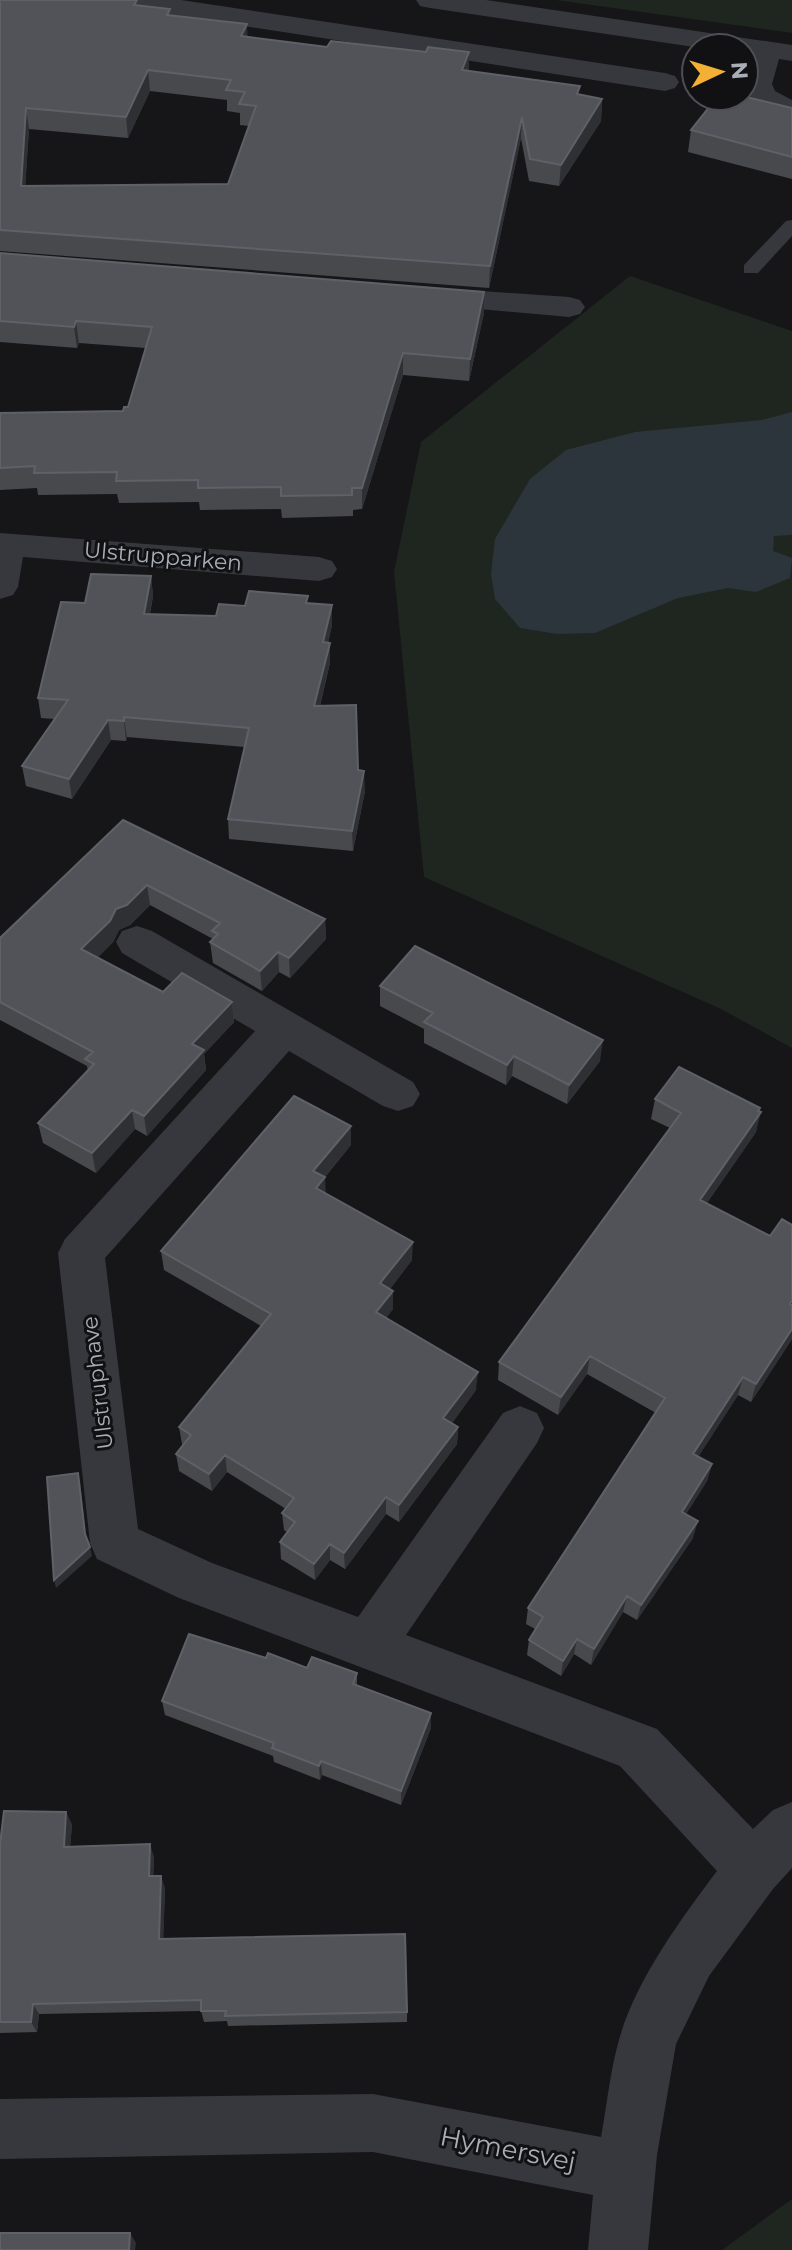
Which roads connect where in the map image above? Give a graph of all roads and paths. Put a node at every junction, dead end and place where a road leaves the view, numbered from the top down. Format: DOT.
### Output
graph roads {
  1 [pos="127,0"];
  2 [pos="430,0"];
  3 [pos="479,7"];
  4 [pos="455,50"];
  5 [pos="780,52"];
  6 [pos="665,82"];
  7 [pos="792,111"];
  8 [pos="792,225"];
  9 [pos="751,269"];
  10 [pos="395,293"];
  11 [pos="569,307"];
  12 [pos="4,544"];
  13 [pos="319,569"];
  14 [pos="0,587"];
  15 [pos="137,942"];
  16 [pos="284,1028"];
  17 [pos="398,1094"];
  18 [pos="520,1428"];
  19 [pos="368,1646"];
  20 [pos="792,1829"];
  21 [pos="753,1869"];
  22 [pos="0,2129"];
  23 [pos="625,2171"];
  24 [pos="618,2250"];
  1 -- 4 [label="street"];
  2 -- 3 [label="street"];
  3 -- 4 [label="street"];
  3 -- 5 [label="street"];
  4 -- 6 [label="street"];
  5 -- 7 [label="street"];
  8 -- 9 [label="lane"];
  10 -- 11 [label="street"];
  12 -- 13 [label="street, Ulstrupparken"];
  12 -- 14 [label="street, Ulstrupparken"];
  15 -- 16 [label="street"];
  16 -- 17 [label="street"];
  16 -- 19 [label="street, Ulstruphave"];
  18 -- 19 [label="street"];
  19 -- 21 [label="street, Ulstruphave"];
  20 -- 21 [label="street"];
  21 -- 23 [label="street"];
  22 -- 23 [label="street, Hymersvej"];
  23 -- 24 [label="street"];
}
